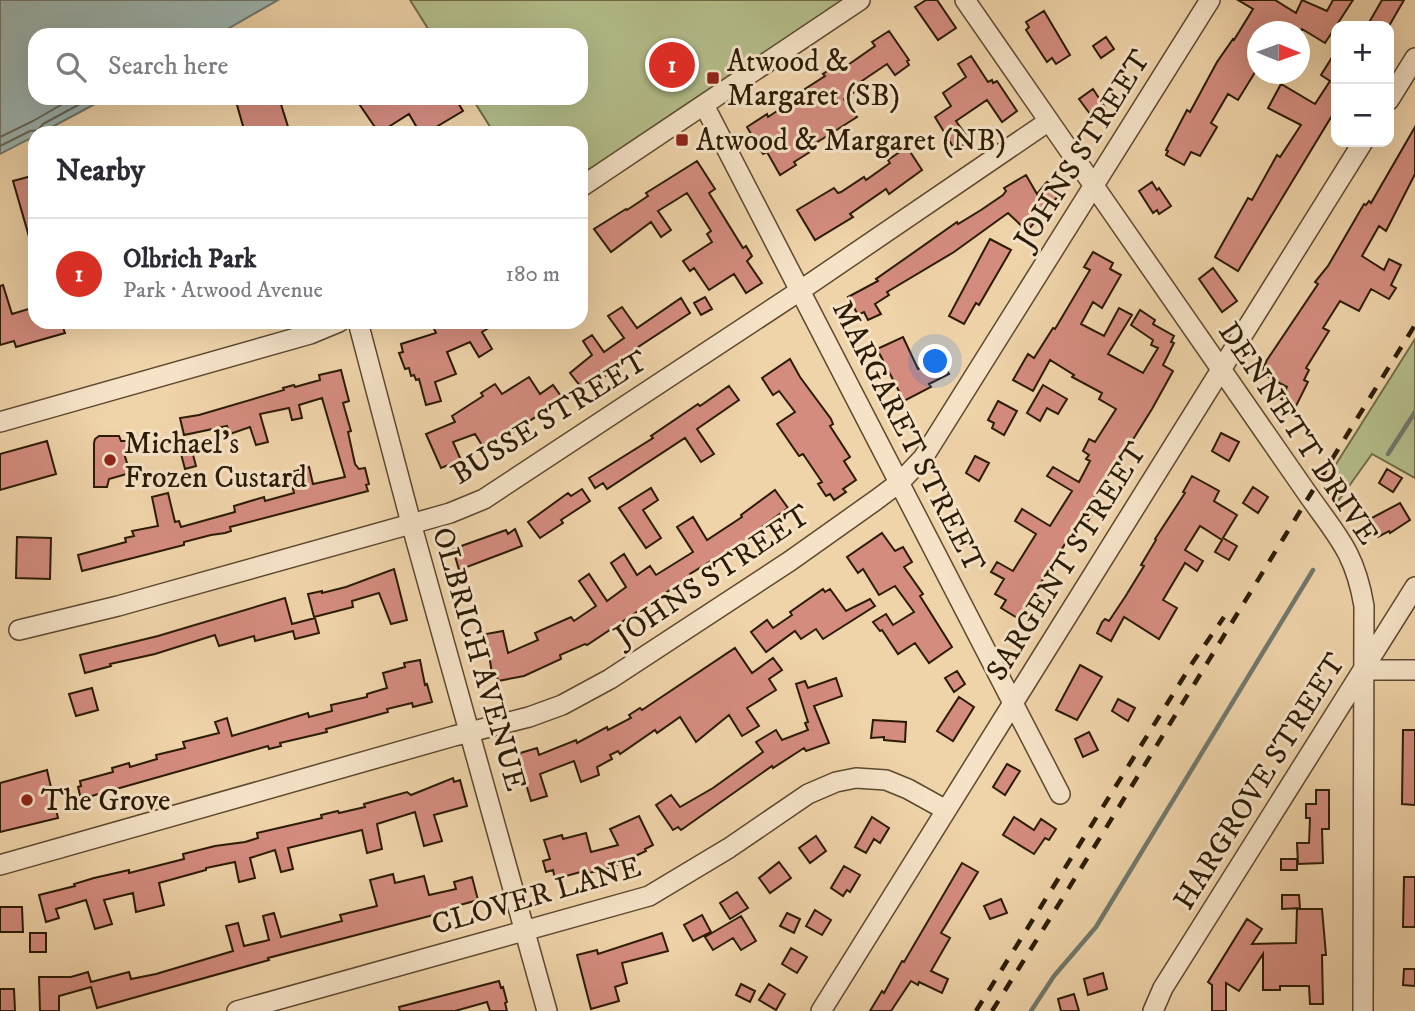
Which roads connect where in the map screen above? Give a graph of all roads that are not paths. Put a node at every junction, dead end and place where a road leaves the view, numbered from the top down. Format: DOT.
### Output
graph roads {
  1 [pos="860,0"];
  2 [pos="965,0"];
  3 [pos="1210,0"];
  4 [pos="1415,58"];
  5 [pos="1394,92"];
  6 [pos="704,106"];
  7 [pos="1049,121"];
  8 [pos="1360,147"];
  9 [pos="588,182"];
  10 [pos="1094,187"];
  11 [pos="801,290"];
  12 [pos="322,329"];
  13 [pos="360,329"];
  14 [pos="1221,369"];
  15 [pos="0,422"];
  16 [pos="900,482"];
  17 [pos="411,523"];
  18 [pos="1415,587"];
  19 [pos="19,629"];
  20 [pos="1364,670"];
  21 [pos="1415,670"];
  22 [pos="1014,701"];
  23 [pos="469,732"];
  24 [pos="1060,794"];
  25 [pos="946,810"];
  26 [pos="0,865"];
  27 [pos="524,930"];
  28 [pos="1154,1009"];
  29 [pos="237,1011"];
  30 [pos="547,1011"];
  31 [pos="821,1011"];
  32 [pos="1363,1011"];
  1 -- 6 [label="street"];
  2 -- 7 [label="street, DENNETT DRIVE"];
  3 -- 10 [label="street, JOHNS STREET"];
  4 -- 5 [label="street"];
  6 -- 9 [label="street"];
  6 -- 11 [label="street, MARGARET STREET"];
  7 -- 10 [label="street, DENNETT DRIVE"];
  7 -- 11 [label="street, BUSSE STREET"];
  8 -- 14 [label="street, SARGENT STREET"];
  10 -- 14 [label="street, DENNETT DRIVE"];
  10 -- 16 [label="street, JOHNS STREET"];
  11 -- 16 [label="street, MARGARET STREET"];
  11 -- 17 [label="street, BUSSE STREET"];
  12 -- 15 [label="street"];
  13 -- 17 [label="street, OLBRICH AVENUE"];
  14 -- 20 [label="street, DENNETT DRIVE"];
  14 -- 22 [label="street, SARGENT STREET"];
  16 -- 22 [label="street, MARGARET STREET"];
  16 -- 23 [label="street, JOHNS STREET"];
  17 -- 19 [label="street, BUSSE STREET"];
  17 -- 23 [label="street, OLBRICH AVENUE"];
  18 -- 20 [label="street, HARGROVE STREET"];
  20 -- 21 [label="street"];
  20 -- 28 [label="street, HARGROVE STREET"];
  20 -- 32 [label="street, DENNETT DRIVE"];
  22 -- 24 [label="street, MARGARET STREET"];
  22 -- 25 [label="street, SARGENT STREET"];
  23 -- 26 [label="street, JOHNS STREET"];
  23 -- 27 [label="street, OLBRICH AVENUE"];
  25 -- 27 [label="street, CLOVER LANE"];
  25 -- 31 [label="street, SARGENT STREET"];
  27 -- 29 [label="street, CLOVER LANE"];
  27 -- 30 [label="street, OLBRICH AVENUE"];
}
